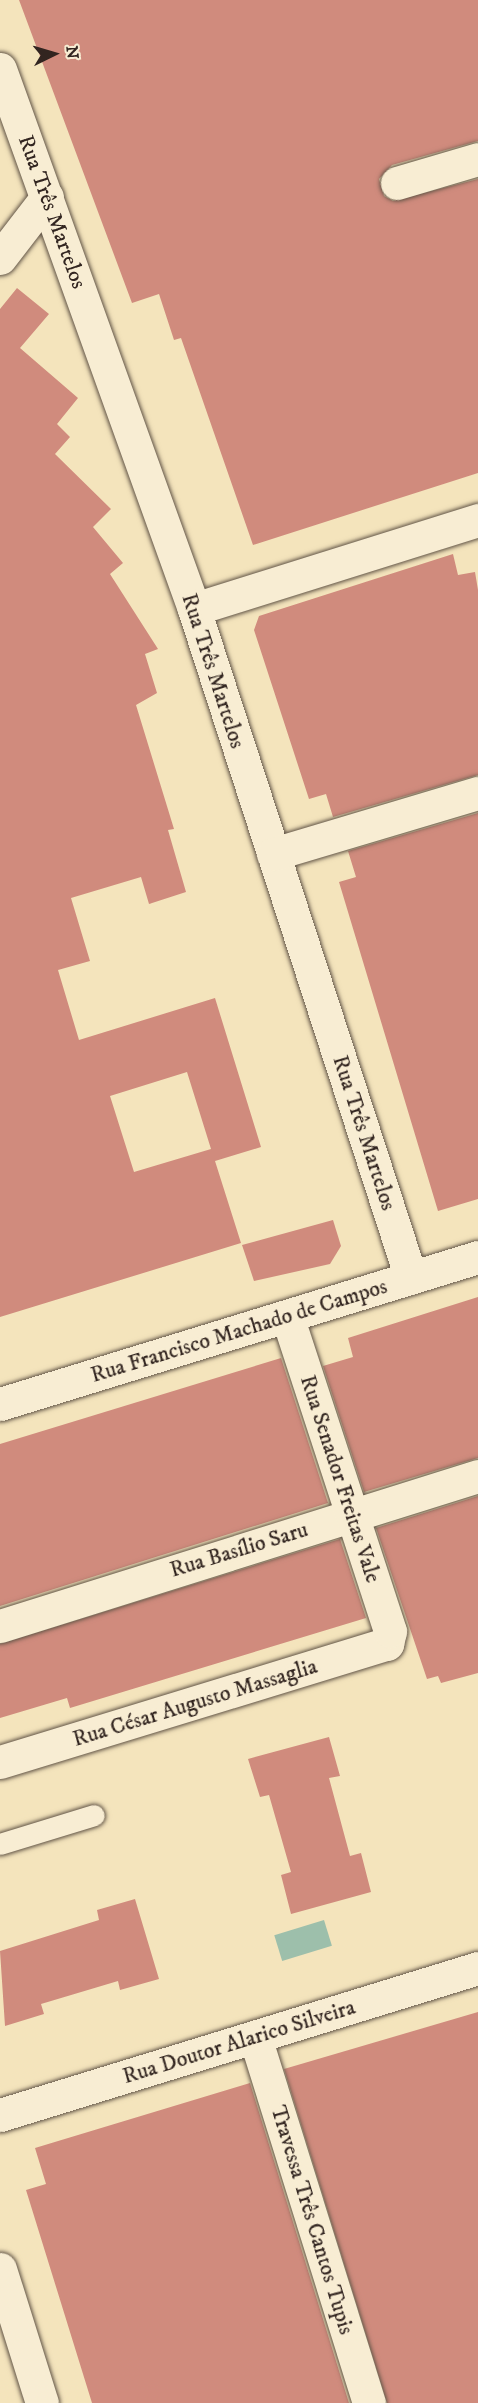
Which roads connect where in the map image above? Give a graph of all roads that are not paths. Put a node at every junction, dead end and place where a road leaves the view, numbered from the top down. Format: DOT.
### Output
graph roads {
  1 [pos="0,69"];
  2 [pos="478,159"];
  3 [pos="397,183"];
  4 [pos="47,198"];
  5 [pos="0,258"];
  6 [pos="478,520"];
  7 [pos="194,609"];
  8 [pos="478,793"];
  9 [pos="273,854"];
  10 [pos="478,1257"];
  11 [pos="411,1278"];
  12 [pos="287,1316"];
  13 [pos="0,1404"];
  14 [pos="478,1476"];
  15 [pos="350,1515"];
  16 [pos="0,1626"];
  17 [pos="388,1642"];
  18 [pos="0,1762"];
  19 [pos="94,1815"];
  20 [pos="0,1844"];
  21 [pos="478,1968"];
  22 [pos="255,2037"];
  23 [pos="0,2115"];
  24 [pos="0,2269"];
  25 [pos="42,2403"];
  26 [pos="369,2403"];
  1 -- 4 [label="street, Rua Três Martelos"];
  2 -- 3 [label="street"];
  4 -- 5 [label="street"];
  4 -- 7 [label="street, Rua Três Martelos"];
  6 -- 7 [label="street"];
  7 -- 9 [label="street, Rua Três Martelos"];
  8 -- 9 [label="street"];
  9 -- 11 [label="street, Rua Três Martelos"];
  10 -- 11 [label="street, Rua Francisco Machado de Campos"];
  11 -- 12 [label="street, Rua Francisco Machado de Campos"];
  12 -- 13 [label="street, Rua Francisco Machado de Campos"];
  12 -- 15 [label="street, Rua Senador Freitas Vale"];
  14 -- 15 [label="street, Rua Basílio Saru"];
  15 -- 16 [label="street, Rua Basílio Saru"];
  15 -- 17 [label="street, Rua Senador Freitas Vale"];
  17 -- 18 [label="street, Rua César Augusto Massaglia"];
  19 -- 20 [label="lane"];
  21 -- 22 [label="street, Rua Doutor Alarico Silveira"];
  22 -- 23 [label="street, Rua Doutor Alarico Silveira"];
  22 -- 26 [label="street, Travessa Três Cantos Tupis"];
  24 -- 25 [label="street"];
}
